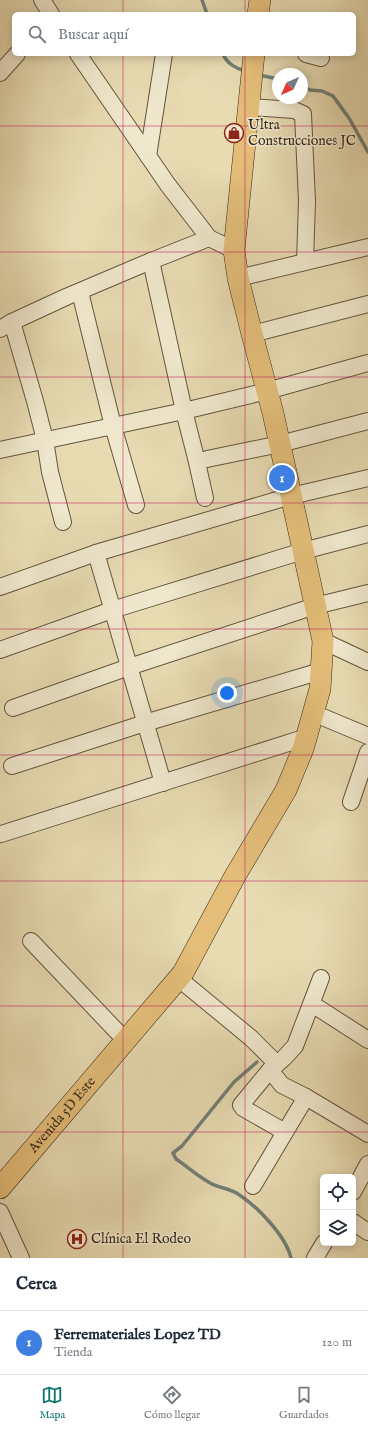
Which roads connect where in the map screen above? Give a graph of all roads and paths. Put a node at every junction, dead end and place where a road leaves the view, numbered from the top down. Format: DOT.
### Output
graph roads {
  1 [pos="42,0"];
  2 [pos="260,0"];
  3 [pos="49,12"];
  4 [pos="258,12"];
  5 [pos="79,56"];
  6 [pos="164,56"];
  7 [pos="254,56"];
  8 [pos="250,107"];
  9 [pos="148,156"];
  10 [pos="209,238"];
  11 [pos="368,247"];
  12 [pos="234,250"];
  13 [pos="151,261"];
  14 [pos="305,262"];
  15 [pos="238,278"];
  16 [pos="80,292"];
  17 [pos="368,304"];
  18 [pos="6,325"];
  19 [pos="252,334"];
  20 [pos="368,364"];
  21 [pos="267,391"];
  22 [pos="184,411"];
  23 [pos="368,421"];
  24 [pos="113,426"];
  25 [pos="45,440"];
  26 [pos="280,444"];
  27 [pos="0,450"];
  28 [pos="207,459"];
  29 [pos="368,478"];
  30 [pos="291,496"];
  31 [pos="205,498"];
  32 [pos="136,505"];
  33 [pos="63,522"];
  34 [pos="368,534"];
  35 [pos="303,551"];
  36 [pos="96,554"];
  37 [pos="0,587"];
  38 [pos="368,593"];
  39 [pos="315,606"];
  40 [pos="112,610"];
  41 [pos="323,641"];
  42 [pos="0,650"];
  43 [pos="368,662"];
  44 [pos="129,667"];
  45 [pos="321,671"];
  46 [pos="13,708"];
  47 [pos="313,712"];
  48 [pos="145,723"];
  49 [pos="368,736"];
  50 [pos="307,737"];
  51 [pos="368,752"];
  52 [pos="12,766"];
  53 [pos="162,783"];
  54 [pos="351,802"];
  55 [pos="1,834"];
  56 [pos="32,941"];
  57 [pos="178,978"];
  58 [pos="322,978"];
  59 [pos="312,1004"];
  60 [pos="368,1040"];
  61 [pos="126,1041"];
  62 [pos="273,1067"];
  63 [pos="306,1097"];
  64 [pos="285,1132"];
  65 [pos="368,1134"];
  66 [pos="368,1164"];
  67 [pos="253,1186"];
  68 [pos="356,1186"];
  69 [pos="0,1188"];
  70 [pos="0,1212"];
  71 [pos="356,1224"];
  72 [pos="368,1232"];
  73 [pos="322,1246"];
  74 [pos="21,1258"];
  75 [pos="315,1258"];
  1 -- 3 [label="street"];
  2 -- 4 [label="main road"];
  5 -- 9 [label="street"];
  6 -- 9 [label="street"];
  7 -- 8 [label="main road, Avenida 5D Este"];
  8 -- 12 [label="main road, Avenida 5D Este"];
  8 -- 14 [label="street"];
  9 -- 10 [label="street"];
  10 -- 12 [label="street"];
  10 -- 13 [label="street"];
  11 -- 14 [label="street"];
  12 -- 15 [label="main road, Avenida 5D Este"];
  13 -- 16 [label="street"];
  13 -- 22 [label="street"];
  14 -- 15 [label="street"];
  15 -- 19 [label="main road, Avenida 5D Este"];
  16 -- 18 [label="street"];
  16 -- 24 [label="street"];
  17 -- 19 [label="street"];
  18 -- 25 [label="street"];
  19 -- 21 [label="main road, Avenida 5D Este"];
  20 -- 21 [label="street"];
  21 -- 22 [label="street"];
  21 -- 26 [label="main road, Avenida 5D Este"];
  22 -- 24 [label="street"];
  22 -- 31 [label="street"];
  23 -- 26 [label="street"];
  24 -- 25 [label="street"];
  24 -- 32 [label="street"];
  25 -- 27 [label="street"];
  25 -- 33 [label="street"];
  26 -- 28 [label="street"];
  26 -- 30 [label="main road, Avenida 5D Este"];
  29 -- 30 [label="street"];
  30 -- 35 [label="main road, Avenida 5D Este"];
  30 -- 36 [label="street"];
  34 -- 35 [label="street"];
  35 -- 39 [label="main road, Avenida 5D Este"];
  35 -- 40 [label="street"];
  36 -- 37 [label="street"];
  36 -- 40 [label="street"];
  38 -- 39 [label="street"];
  39 -- 41 [label="main road, Avenida 5D Este"];
  39 -- 44 [label="street"];
  40 -- 42 [label="street"];
  40 -- 44 [label="street"];
  41 -- 43 [label="street"];
  41 -- 45 [label="main road, Avenida 5D Este"];
  44 -- 46 [label="street"];
  44 -- 48 [label="street"];
  45 -- 47 [label="main road, Avenida 5D Este"];
  45 -- 48 [label="street"];
  47 -- 49 [label="street"];
  47 -- 50 [label="main road, Avenida 5D Este"];
  48 -- 52 [label="street"];
  48 -- 53 [label="street"];
  50 -- 53 [label="street"];
  50 -- 57 [label="main road, Avenida 5D Este"];
  51 -- 54 [label="street"];
  53 -- 55 [label="street"];
  56 -- 61 [label="street"];
  57 -- 61 [label="main road, Avenida 5D Este"];
  57 -- 62 [label="street"];
  58 -- 59 [label="street"];
  59 -- 60 [label="street"];
  59 -- 62 [label="street"];
  61 -- 69 [label="main road, Avenida 5D Este"];
  62 -- 63 [label="street"];
  62 -- 64 [label="street"];
  63 -- 64 [label="street"];
  63 -- 65 [label="street"];
  64 -- 67 [label="street"];
  66 -- 68 [label="street"];
  70 -- 74 [label="street"];
  71 -- 72 [label="street"];
  73 -- 75 [label="street"];
}
